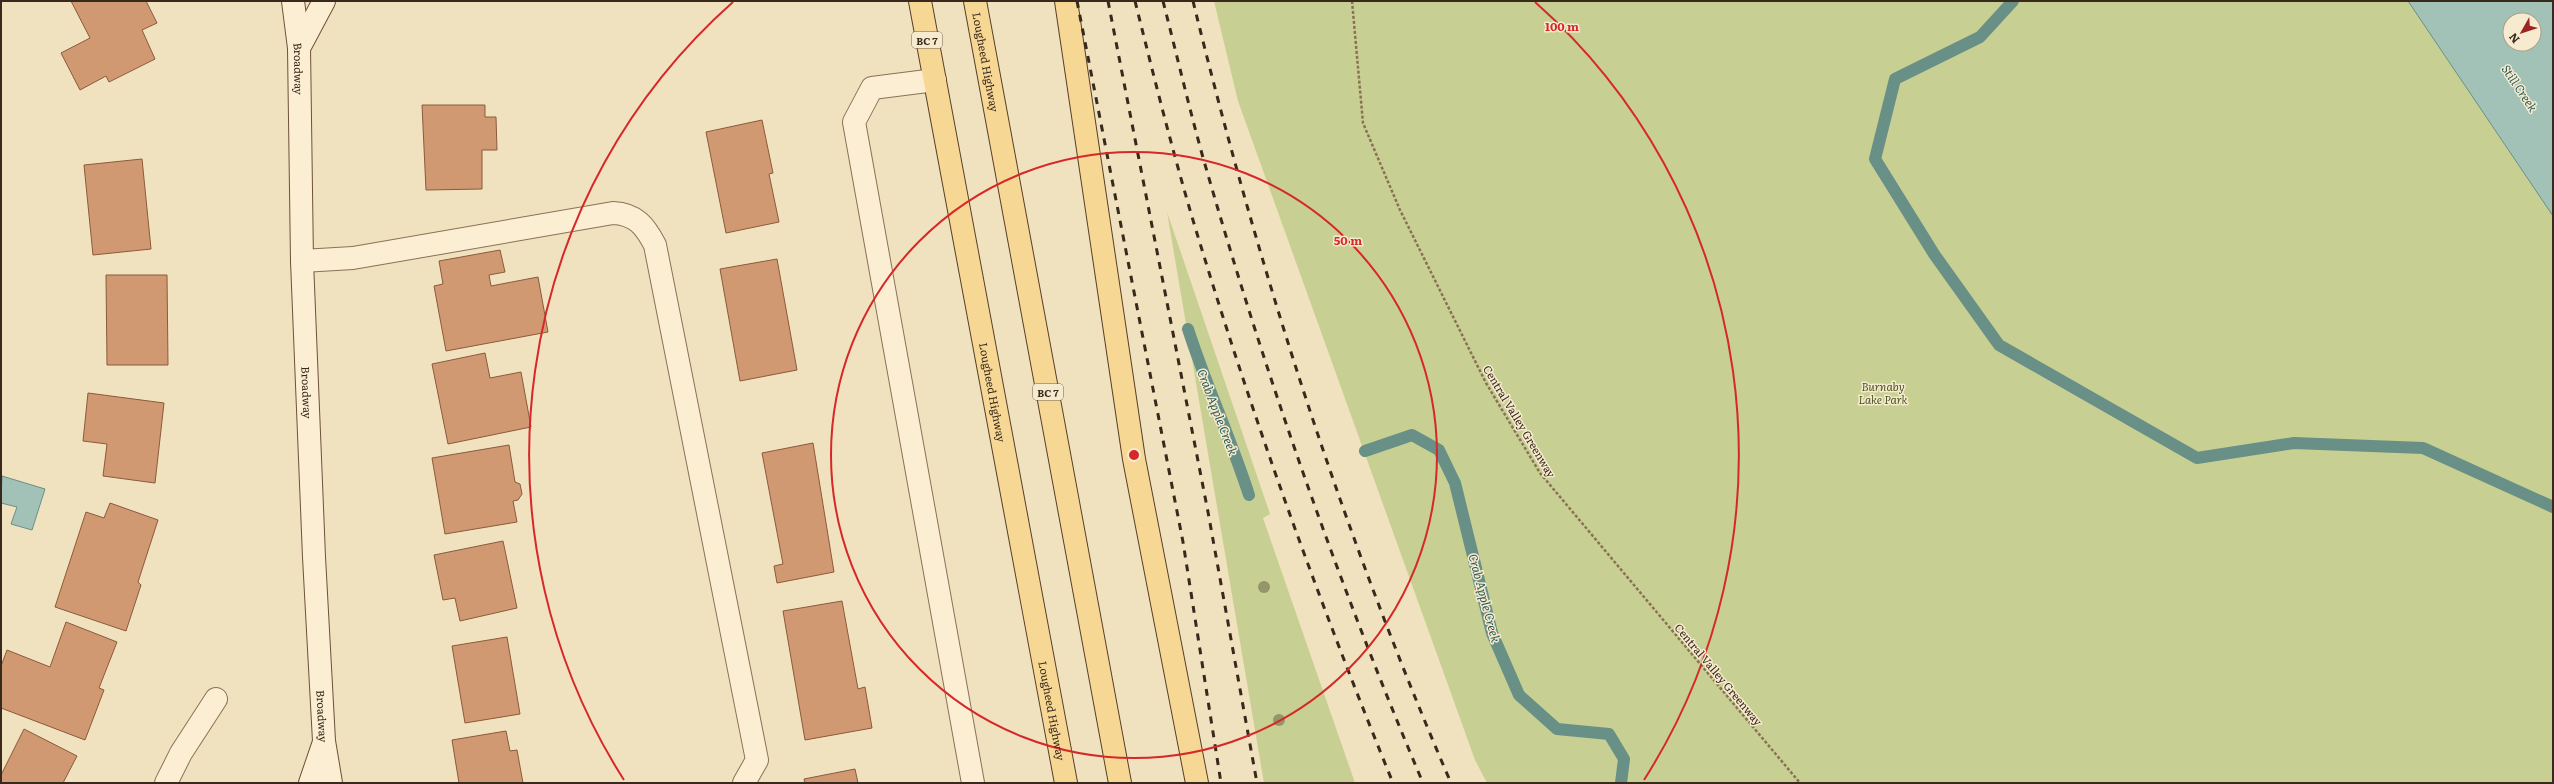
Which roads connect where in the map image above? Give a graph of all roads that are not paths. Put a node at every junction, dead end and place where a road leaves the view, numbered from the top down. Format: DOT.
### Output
graph roads {
  1 [pos="293,1"];
  2 [pos="324,1"];
  3 [pos="920,1"];
  4 [pos="975,1"];
  5 [pos="1066,1"];
  6 [pos="299,48"];
  7 [pos="935,80"];
  8 [pos="302,261"];
  9 [pos="216,700"];
  10 [pos="324,742"];
  11 [pos="166,783"];
  12 [pos="310,783"];
  13 [pos="331,783"];
  14 [pos="744,783"];
  15 [pos="973,783"];
  16 [pos="1066,783"];
  17 [pos="1120,783"];
  18 [pos="1197,783"];
  1 -- 6 [label="street, Broadway"];
  2 -- 6 [label="street"];
  3 -- 7 [label="main road, Lougheed Highway / BC 7"];
  4 -- 17 [label="main road, Lougheed Highway / BC 7"];
  5 -- 18 [label="main road"];
  6 -- 8 [label="street, Broadway"];
  7 -- 15 [label="street"];
  7 -- 16 [label="main road, Lougheed Highway / BC 7"];
  8 -- 10 [label="street, Broadway"];
  8 -- 14 [label="street"];
  9 -- 11 [label="street"];
  10 -- 12 [label="street"];
  10 -- 13 [label="street, Broadway"];
}
